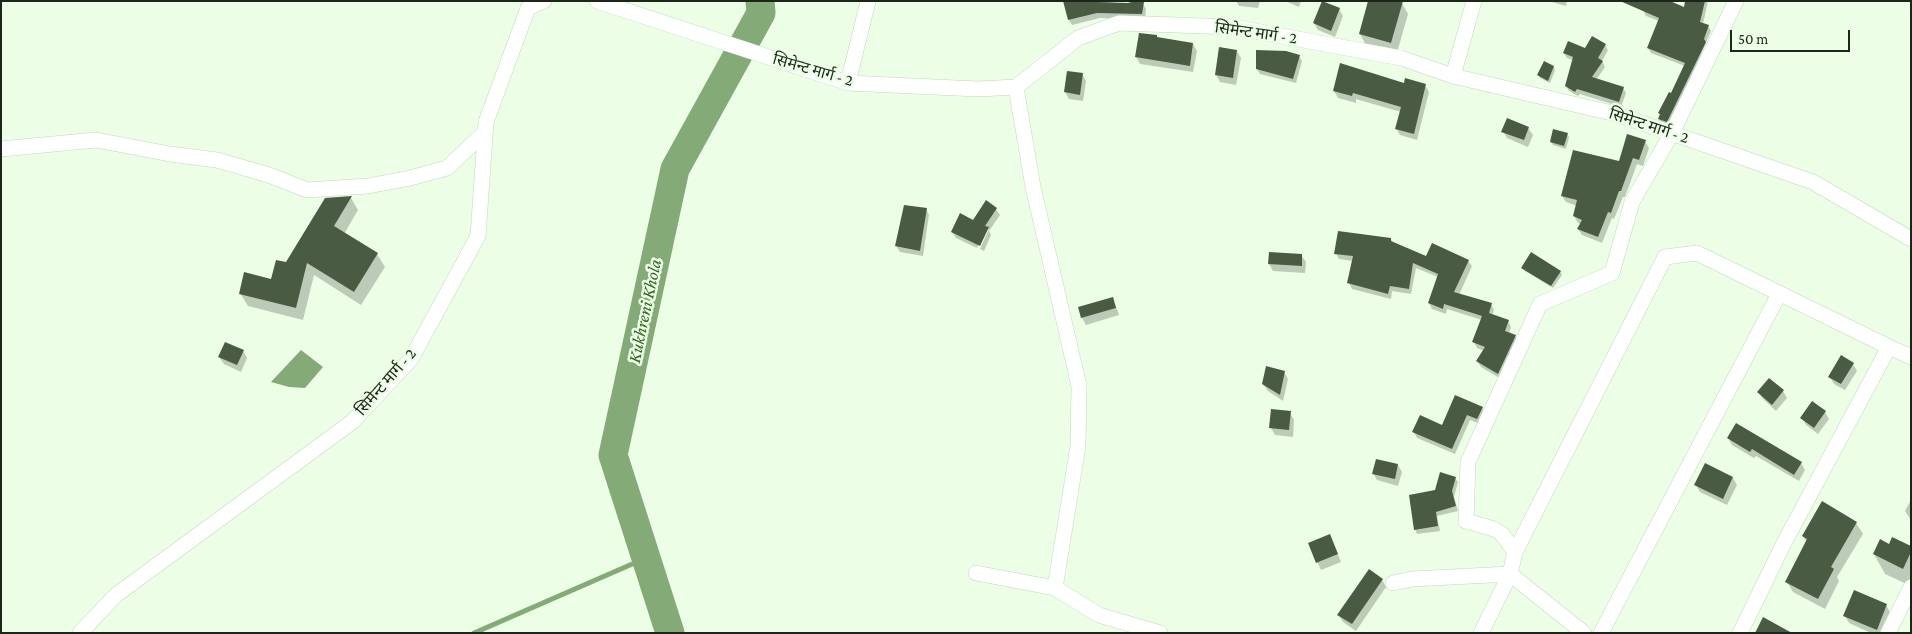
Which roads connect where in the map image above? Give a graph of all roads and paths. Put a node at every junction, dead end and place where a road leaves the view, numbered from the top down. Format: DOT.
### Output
graph roads {
  1 [pos="544,1"];
  2 [pos="597,1"];
  3 [pos="868,1"];
  4 [pos="1474,1"];
  5 [pos="1736,1"];
  6 [pos="1453,76"];
  7 [pos="848,83"];
  8 [pos="1016,86"];
  9 [pos="485,132"];
  10 [pos="1672,133"];
  11 [pos="1,149"];
  12 [pos="1911,239"];
  13 [pos="1779,294"];
  14 [pos="1889,347"];
  15 [pos="1911,357"];
  16 [pos="1514,552"];
  17 [pos="976,573"];
  18 [pos="1510,574"];
  19 [pos="1394,584"];
  20 [pos="1911,587"];
  21 [pos="1055,588"];
  22 [pos="80,633"];
  23 [pos="1160,633"];
  24 [pos="1481,633"];
  25 [pos="1584,633"];
  26 [pos="1601,633"];
  27 [pos="1740,633"];
  28 [pos="1888,633"];
  1 -- 9 [label="street, सिमेन्ट मार्ग - 2"];
  2 -- 7 [label="street, सिमेन्ट मार्ग - 2"];
  3 -- 7 [label="street"];
  4 -- 6 [label="street"];
  5 -- 10 [label="street"];
  6 -- 8 [label="street, सिमेन्ट मार्ग - 2"];
  6 -- 10 [label="street, सिमेन्ट मार्ग - 2"];
  7 -- 8 [label="street, सिमेन्ट मार्ग - 2"];
  8 -- 21 [label="street"];
  9 -- 11 [label="street"];
  9 -- 22 [label="street, सिमेन्ट मार्ग - 2"];
  10 -- 12 [label="street, सिमेन्ट मार्ग - 2"];
  10 -- 16 [label="street"];
  13 -- 14 [label="street"];
  13 -- 16 [label="street"];
  13 -- 26 [label="street"];
  14 -- 15 [label="street"];
  14 -- 27 [label="street"];
  16 -- 18 [label="street"];
  17 -- 21 [label="street"];
  18 -- 19 [label="street"];
  18 -- 24 [label="street"];
  18 -- 25 [label="street"];
  20 -- 28 [label="street"];
  21 -- 23 [label="street"];
}
